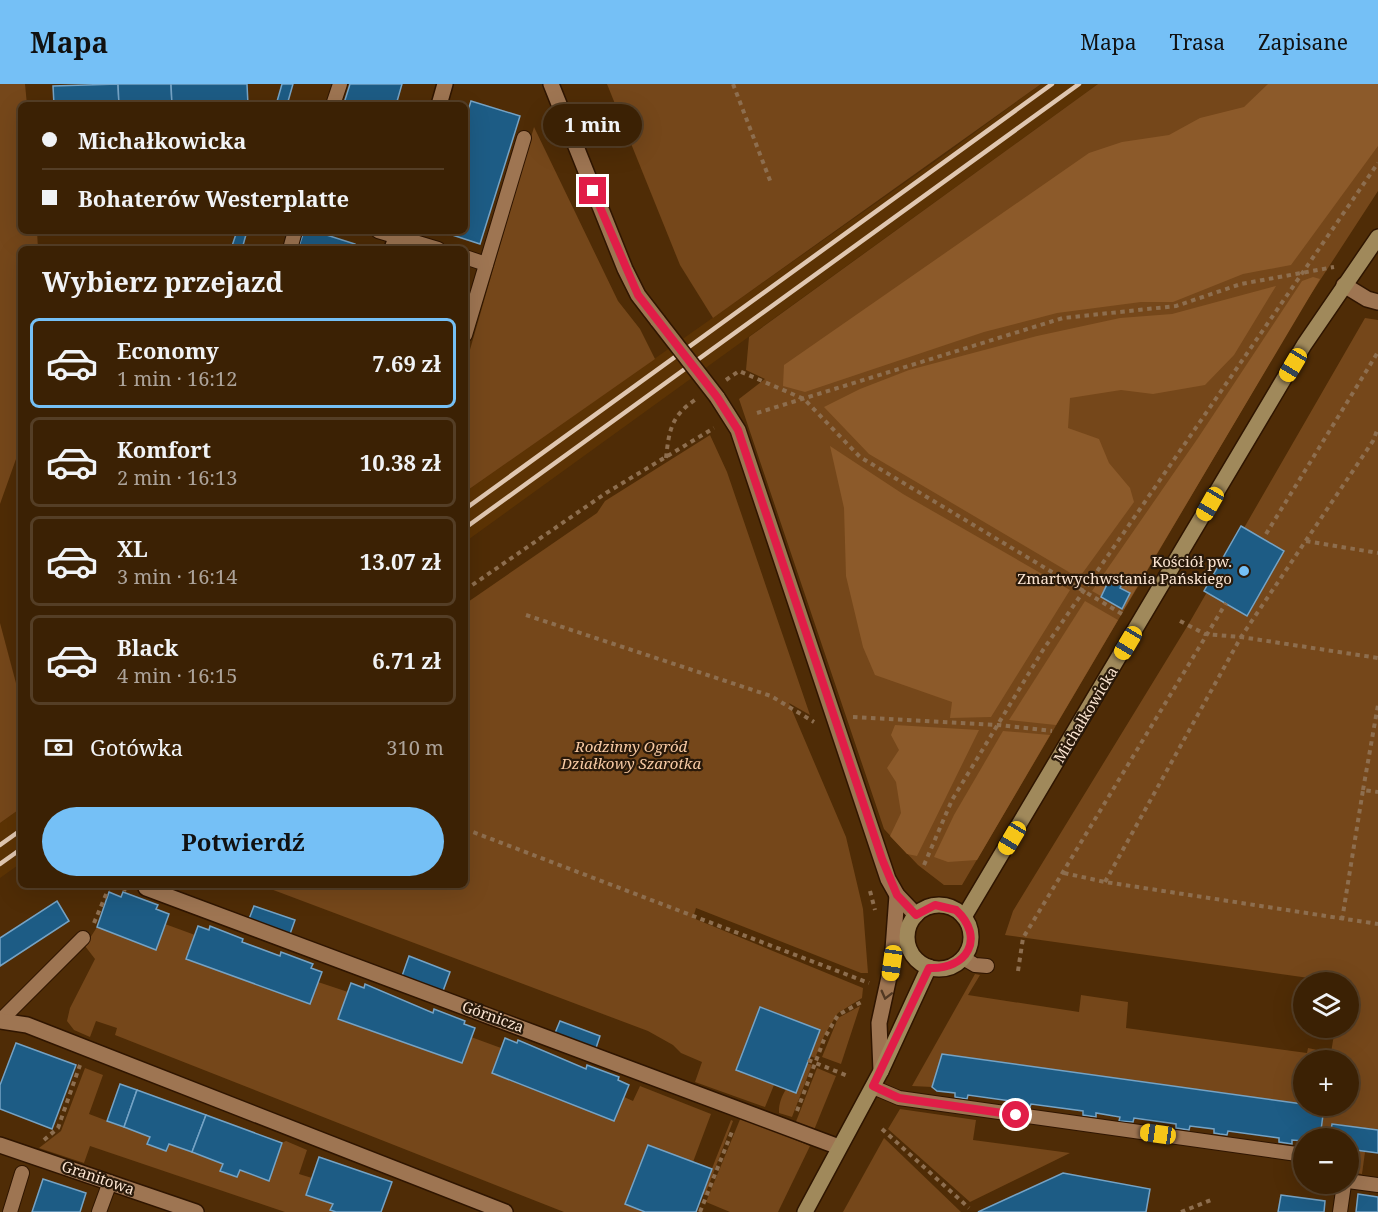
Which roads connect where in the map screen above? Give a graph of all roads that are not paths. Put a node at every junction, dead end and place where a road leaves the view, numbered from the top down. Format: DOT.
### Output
graph roads {
  1 [pos="340,84"];
  2 [pos="446,84"];
  3 [pos="551,84"];
  4 [pos="334,102"];
  5 [pos="440,102"];
  6 [pos="524,138"];
  7 [pos="1378,237"];
  8 [pos="396,239"];
  9 [pos="425,246"];
  10 [pos="468,258"];
  11 [pos="486,264"];
  12 [pos="1344,285"];
  13 [pos="1378,302"];
  14 [pos="468,325"];
  15 [pos="146,888"];
  16 [pos="897,895"];
  17 [pos="916,915"];
  18 [pos="964,917"];
  19 [pos="83,938"];
  20 [pos="963,958"];
  21 [pos="987,966"];
  22 [pos="929,968"];
  23 [pos="0,1021"];
  24 [pos="881,1071"];
  25 [pos="873,1086"];
  26 [pos="0,1144"];
  27 [pos="839,1147"];
  28 [pos="1293,1153"];
  29 [pos="22,1173"];
  30 [pos="110,1182"];
  31 [pos="1359,1182"];
  32 [pos="1378,1185"];
  33 [pos="1343,1194"];
  34 [pos="10,1212"];
  35 [pos="99,1212"];
  36 [pos="196,1212"];
  37 [pos="505,1212"];
  38 [pos="805,1212"];
  39 [pos="1340,1212"];
  1 -- 4 [label="lane"];
  2 -- 5 [label="street"];
  3 -- 16 [label="street, bridge"];
  6 -- 11 [label="lane"];
  7 -- 12 [label="street, Michałkowicka"];
  8 -- 9 [label="lane"];
  10 -- 11 [label="lane"];
  11 -- 14 [label="lane"];
  12 -- 13 [label="street"];
  12 -- 18 [label="street, Michałkowicka"];
  15 -- 27 [label="street, Górnicza"];
  16 -- 17 [label="street"];
  16 -- 24 [label="street, one-way"];
  17 -- 18 [label="street"];
  17 -- 22 [label="street"];
  18 -- 20 [label="street"];
  19 -- 23 [label="lane"];
  20 -- 21 [label="lane"];
  20 -- 22 [label="street"];
  22 -- 24 [label="street"];
  23 -- 37 [label="street"];
  24 -- 25 [label="street"];
  25 -- 27 [label="street"];
  25 -- 28 [label="lane"];
  26 -- 30 [label="street, Granitowa"];
  27 -- 38 [label="street"];
  29 -- 34 [label="lane"];
  30 -- 35 [label="lane"];
  30 -- 36 [label="street, Granitowa"];
  31 -- 32 [label="lane"];
  33 -- 39 [label="lane"];
}
